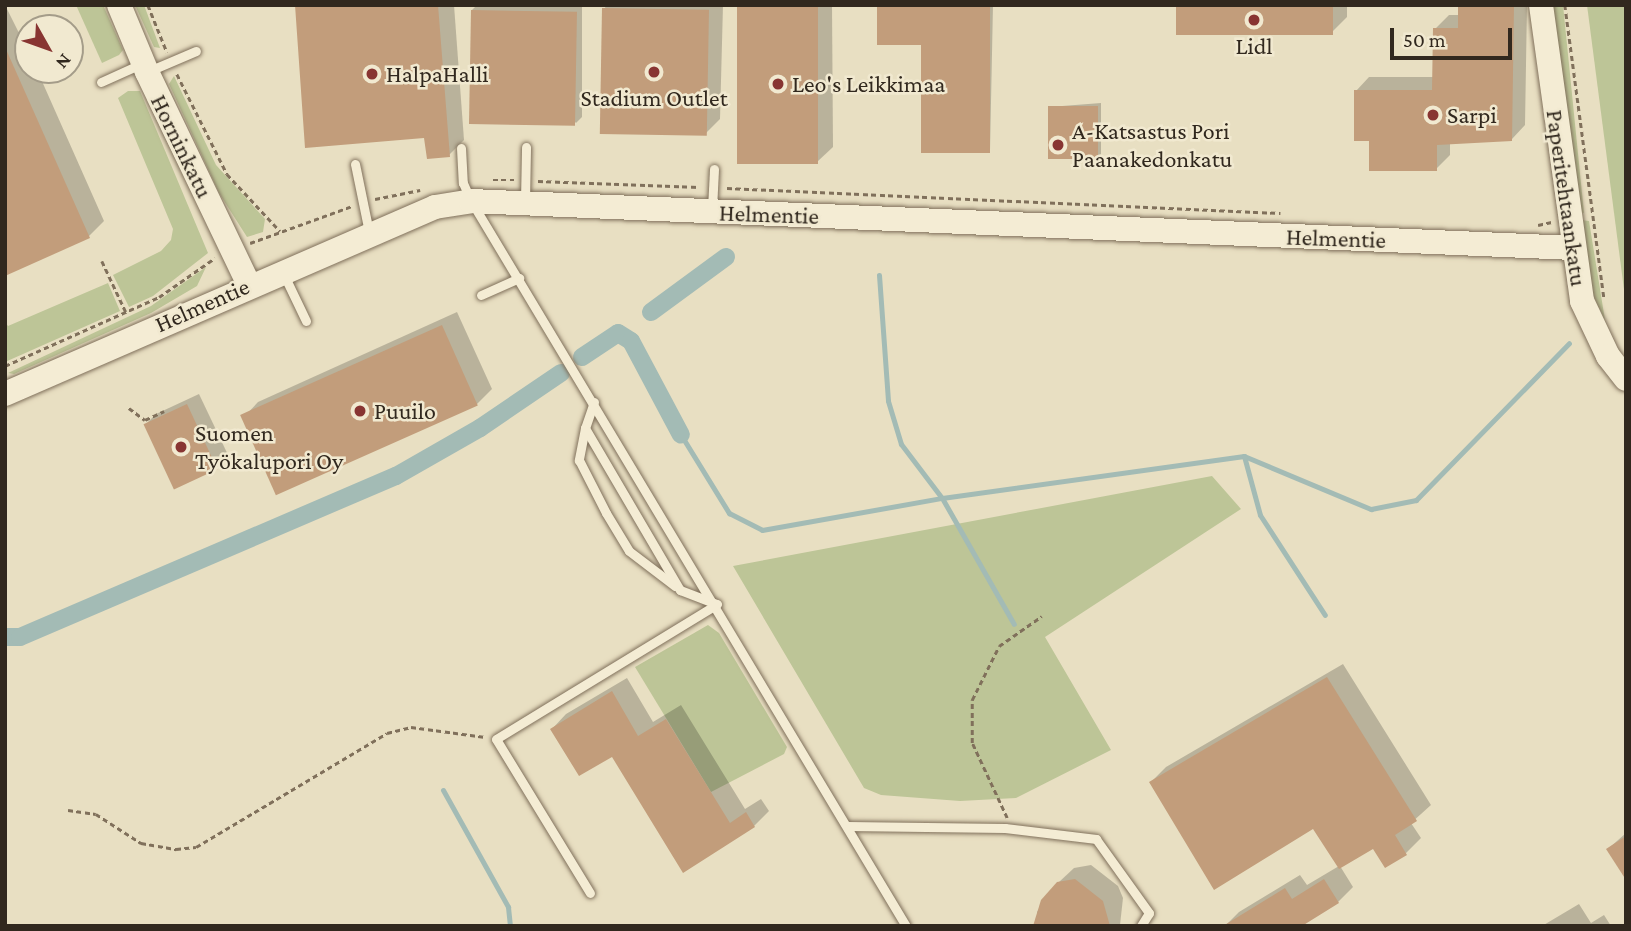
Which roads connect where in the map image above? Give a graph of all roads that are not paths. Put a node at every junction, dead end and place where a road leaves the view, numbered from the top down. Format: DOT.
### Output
graph roads {
  1 [pos="119,5"];
  2 [pos="1541,5"];
  3 [pos="196,51"];
  4 [pos="145,68"];
  5 [pos="101,82"];
  6 [pos="526,147"];
  7 [pos="461,148"];
  8 [pos="355,164"];
  9 [pos="714,169"];
  10 [pos="471,201"];
  11 [pos="526,203"];
  12 [pos="712,211"];
  13 [pos="370,234"];
  14 [pos="1573,248"];
  15 [pos="282,271"];
  16 [pos="519,278"];
  17 [pos="249,285"];
  18 [pos="481,295"];
  19 [pos="306,321"];
  20 [pos="1626,379"];
  21 [pos="5,394"];
  22 [pos="594,402"];
  23 [pos="585,428"];
  24 [pos="680,590"];
  25 [pos="717,604"];
  26 [pos="847,826"];
  27 [pos="590,893"];
  28 [pos="906,926"];
  29 [pos="1141,926"];
  1 -- 4 [label="street, Horninkatu"];
  2 -- 14 [label="street, Paperitehtaankatu"];
  3 -- 4 [label="lane"];
  4 -- 5 [label="lane"];
  4 -- 17 [label="street, Horninkatu"];
  6 -- 11 [label="lane"];
  7 -- 10 [label="lane"];
  8 -- 13 [label="lane"];
  9 -- 12 [label="lane"];
  10 -- 11 [label="street, Helmentie"];
  10 -- 13 [label="street, Helmentie"];
  10 -- 16 [label="lane"];
  11 -- 12 [label="street, Helmentie"];
  12 -- 14 [label="street, Helmentie"];
  13 -- 15 [label="street, Helmentie"];
  14 -- 20 [label="street, Paperitehtaankatu"];
  15 -- 17 [label="street, Helmentie"];
  15 -- 19 [label="lane"];
  16 -- 18 [label="lane"];
  16 -- 22 [label="lane"];
  17 -- 21 [label="street, Helmentie"];
  22 -- 23 [label="lane"];
  22 -- 25 [label="lane"];
  23 -- 24 [label="lane"];
  23 -- 24 [label="lane"];
  24 -- 25 [label="lane"];
  25 -- 26 [label="lane"];
  25 -- 27 [label="lane"];
  26 -- 28 [label="lane"];
  26 -- 29 [label="lane"];
}
